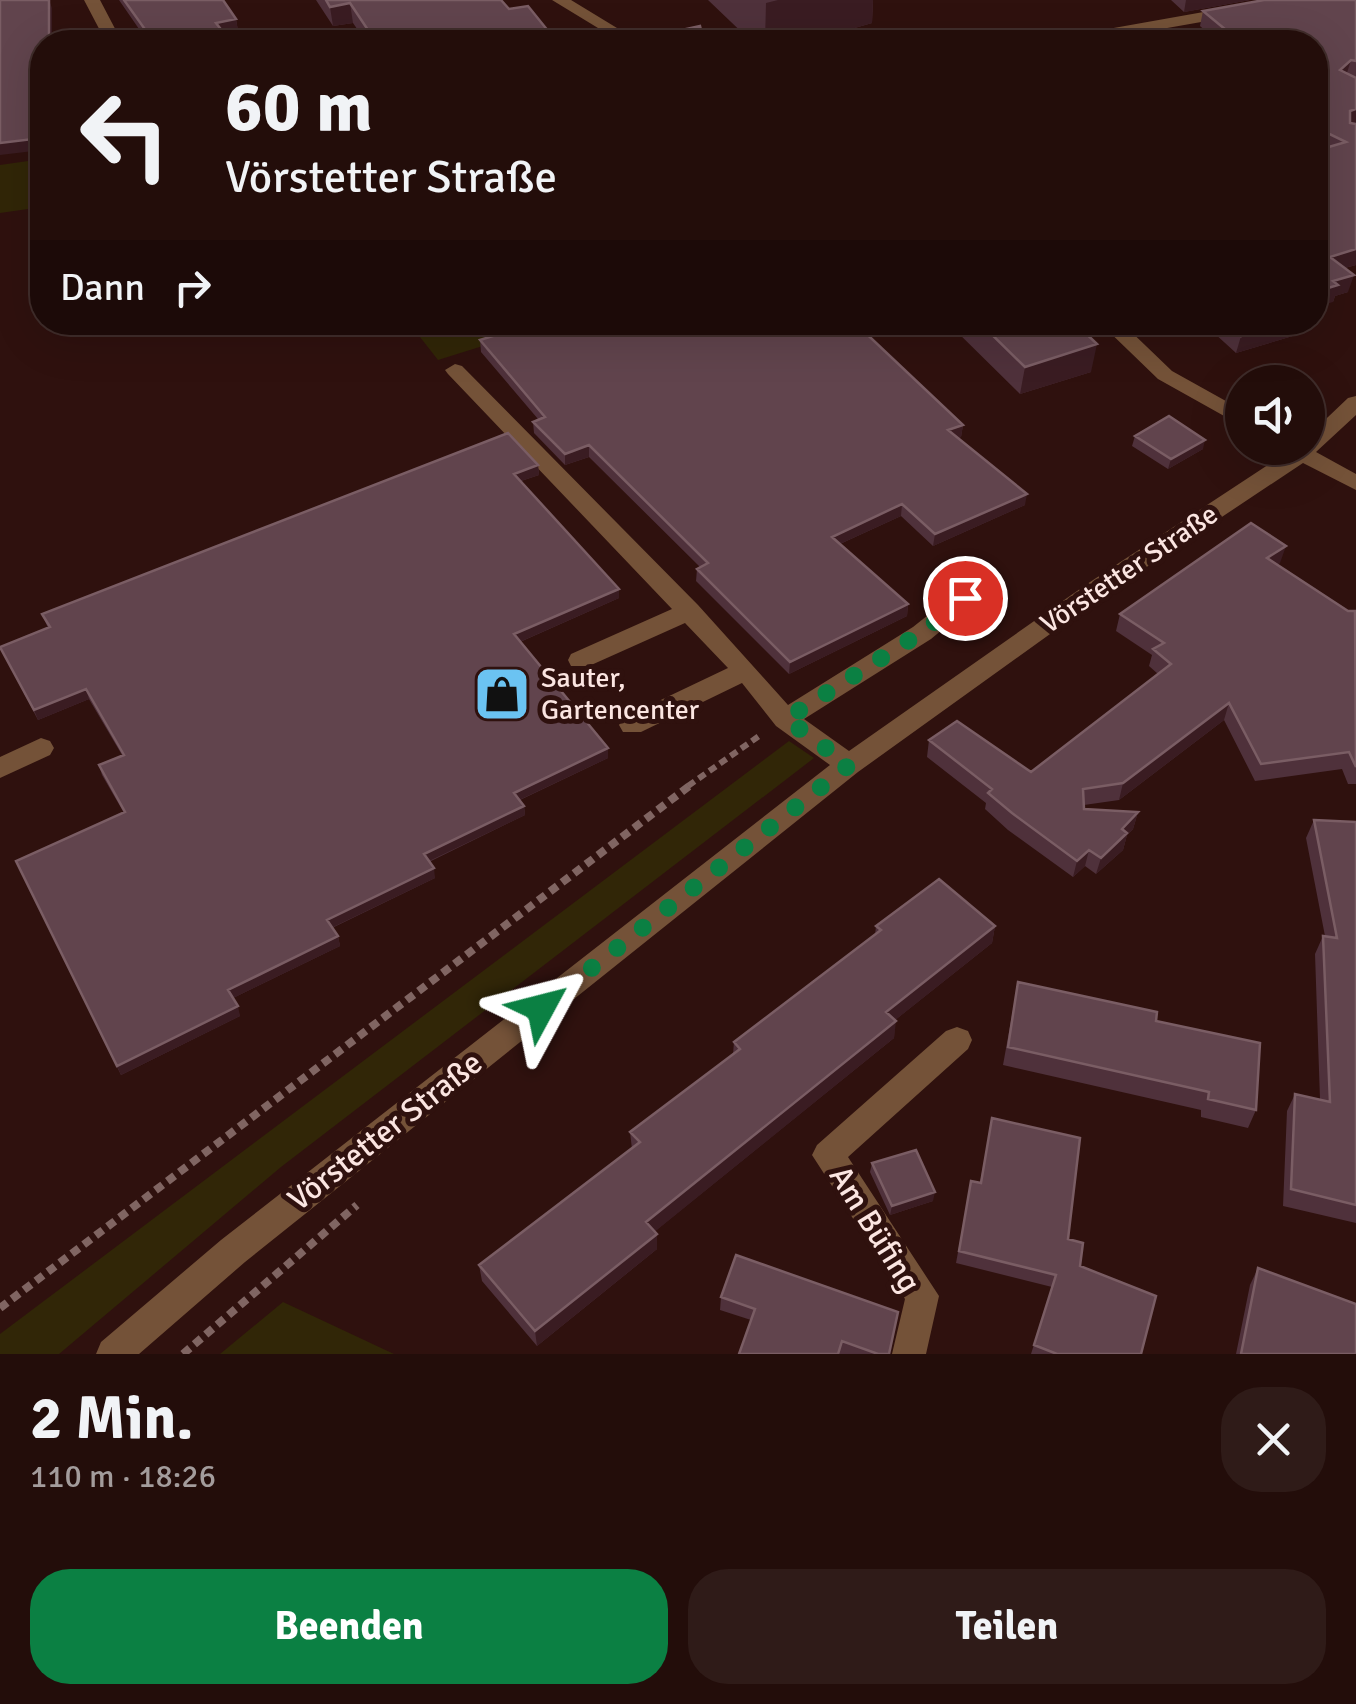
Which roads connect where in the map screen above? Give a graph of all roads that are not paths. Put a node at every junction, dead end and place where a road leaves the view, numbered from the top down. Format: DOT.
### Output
graph roads {
  1 [pos="92,0"];
  2 [pos="560,0"];
  3 [pos="1298,0"];
  4 [pos="108,30"];
  5 [pos="611,30"];
  6 [pos="1130,30"];
  7 [pos="1124,335"];
  8 [pos="455,370"];
  9 [pos="1356,402"];
  10 [pos="1225,409"];
  11 [pos="1325,428"];
  12 [pos="1276,465"];
  13 [pos="1324,465"];
  14 [pos="1356,483"];
  15 [pos="965,598"];
  16 [pos="689,611"];
  17 [pos="580,660"];
  18 [pos="745,671"];
  19 [pos="786,719"];
  20 [pos="632,725"];
  21 [pos="40,748"];
  22 [pos="849,765"];
  23 [pos="0,768"];
  24 [pos="958,1040"];
  25 [pos="113,1354"];
  26 [pos="908,1354"];
  1 -- 4 [label="street"];
  2 -- 5 [label="street"];
  3 -- 6 [label="street"];
  7 -- 10 [label="street"];
  8 -- 16 [label="street"];
  9 -- 11 [label="street, Vörstetter Straße"];
  12 -- 22 [label="street, Vörstetter Straße"];
  13 -- 14 [label="street"];
  15 -- 19 [label="street"];
  16 -- 17 [label="street"];
  16 -- 18 [label="street"];
  18 -- 19 [label="street"];
  18 -- 20 [label="street"];
  19 -- 22 [label="street"];
  21 -- 23 [label="street"];
  22 -- 25 [label="street, Vörstetter Straße"];
  24 -- 26 [label="street, Am Büfing"];
}
